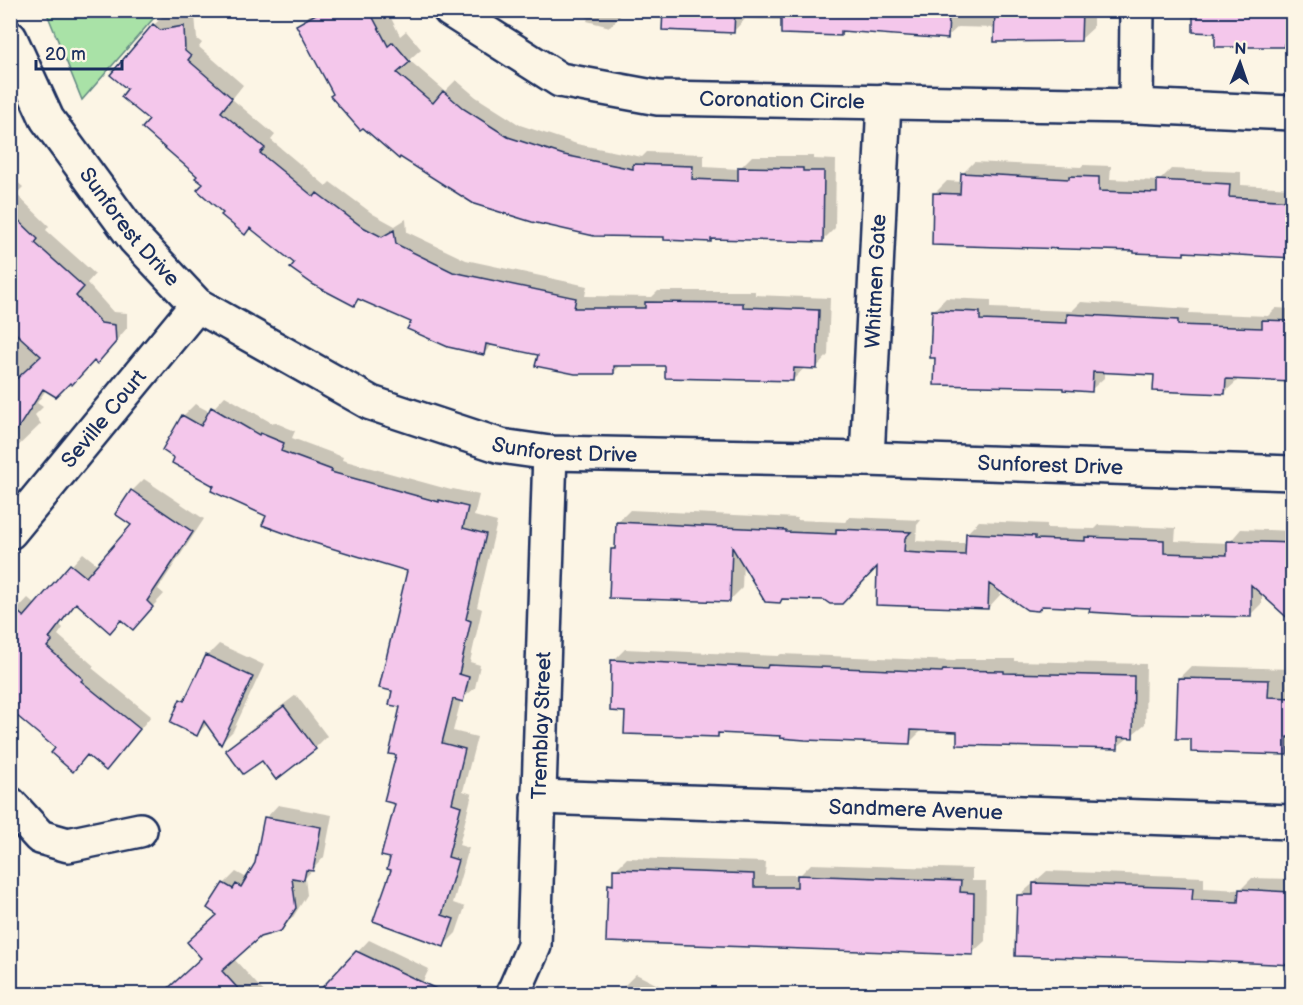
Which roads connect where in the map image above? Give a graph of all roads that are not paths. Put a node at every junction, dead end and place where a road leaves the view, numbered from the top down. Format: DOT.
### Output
graph roads {
  1 [pos="450,10"];
  2 [pos="1137,10"];
  3 [pos="10,38"];
  4 [pos="885,101"];
  5 [pos="1136,106"];
  6 [pos="1293,113"];
  7 [pos="197,305"];
  8 [pos="550,453"];
  9 [pos="867,459"];
  10 [pos="1293,473"];
  11 [pos="10,532"];
  12 [pos="538,797"];
  13 [pos="10,804"];
  14 [pos="1293,822"];
  15 [pos="140,831"];
  16 [pos="513,994"];
  1 -- 4 [label="street, Coronation Circle"];
  2 -- 5 [label="street"];
  3 -- 7 [label="street, Sunforest Drive"];
  4 -- 5 [label="street, Coronation Circle"];
  4 -- 9 [label="street, Whitmen Gate"];
  5 -- 6 [label="street, Coronation Circle"];
  7 -- 8 [label="street, Sunforest Drive"];
  7 -- 11 [label="street, Seville Court"];
  8 -- 9 [label="street, Sunforest Drive"];
  8 -- 12 [label="street, Tremblay Street"];
  9 -- 10 [label="street, Sunforest Drive"];
  12 -- 14 [label="street, Sandmere Avenue"];
  12 -- 16 [label="street, Tremblay Street"];
  13 -- 15 [label="street"];
}
